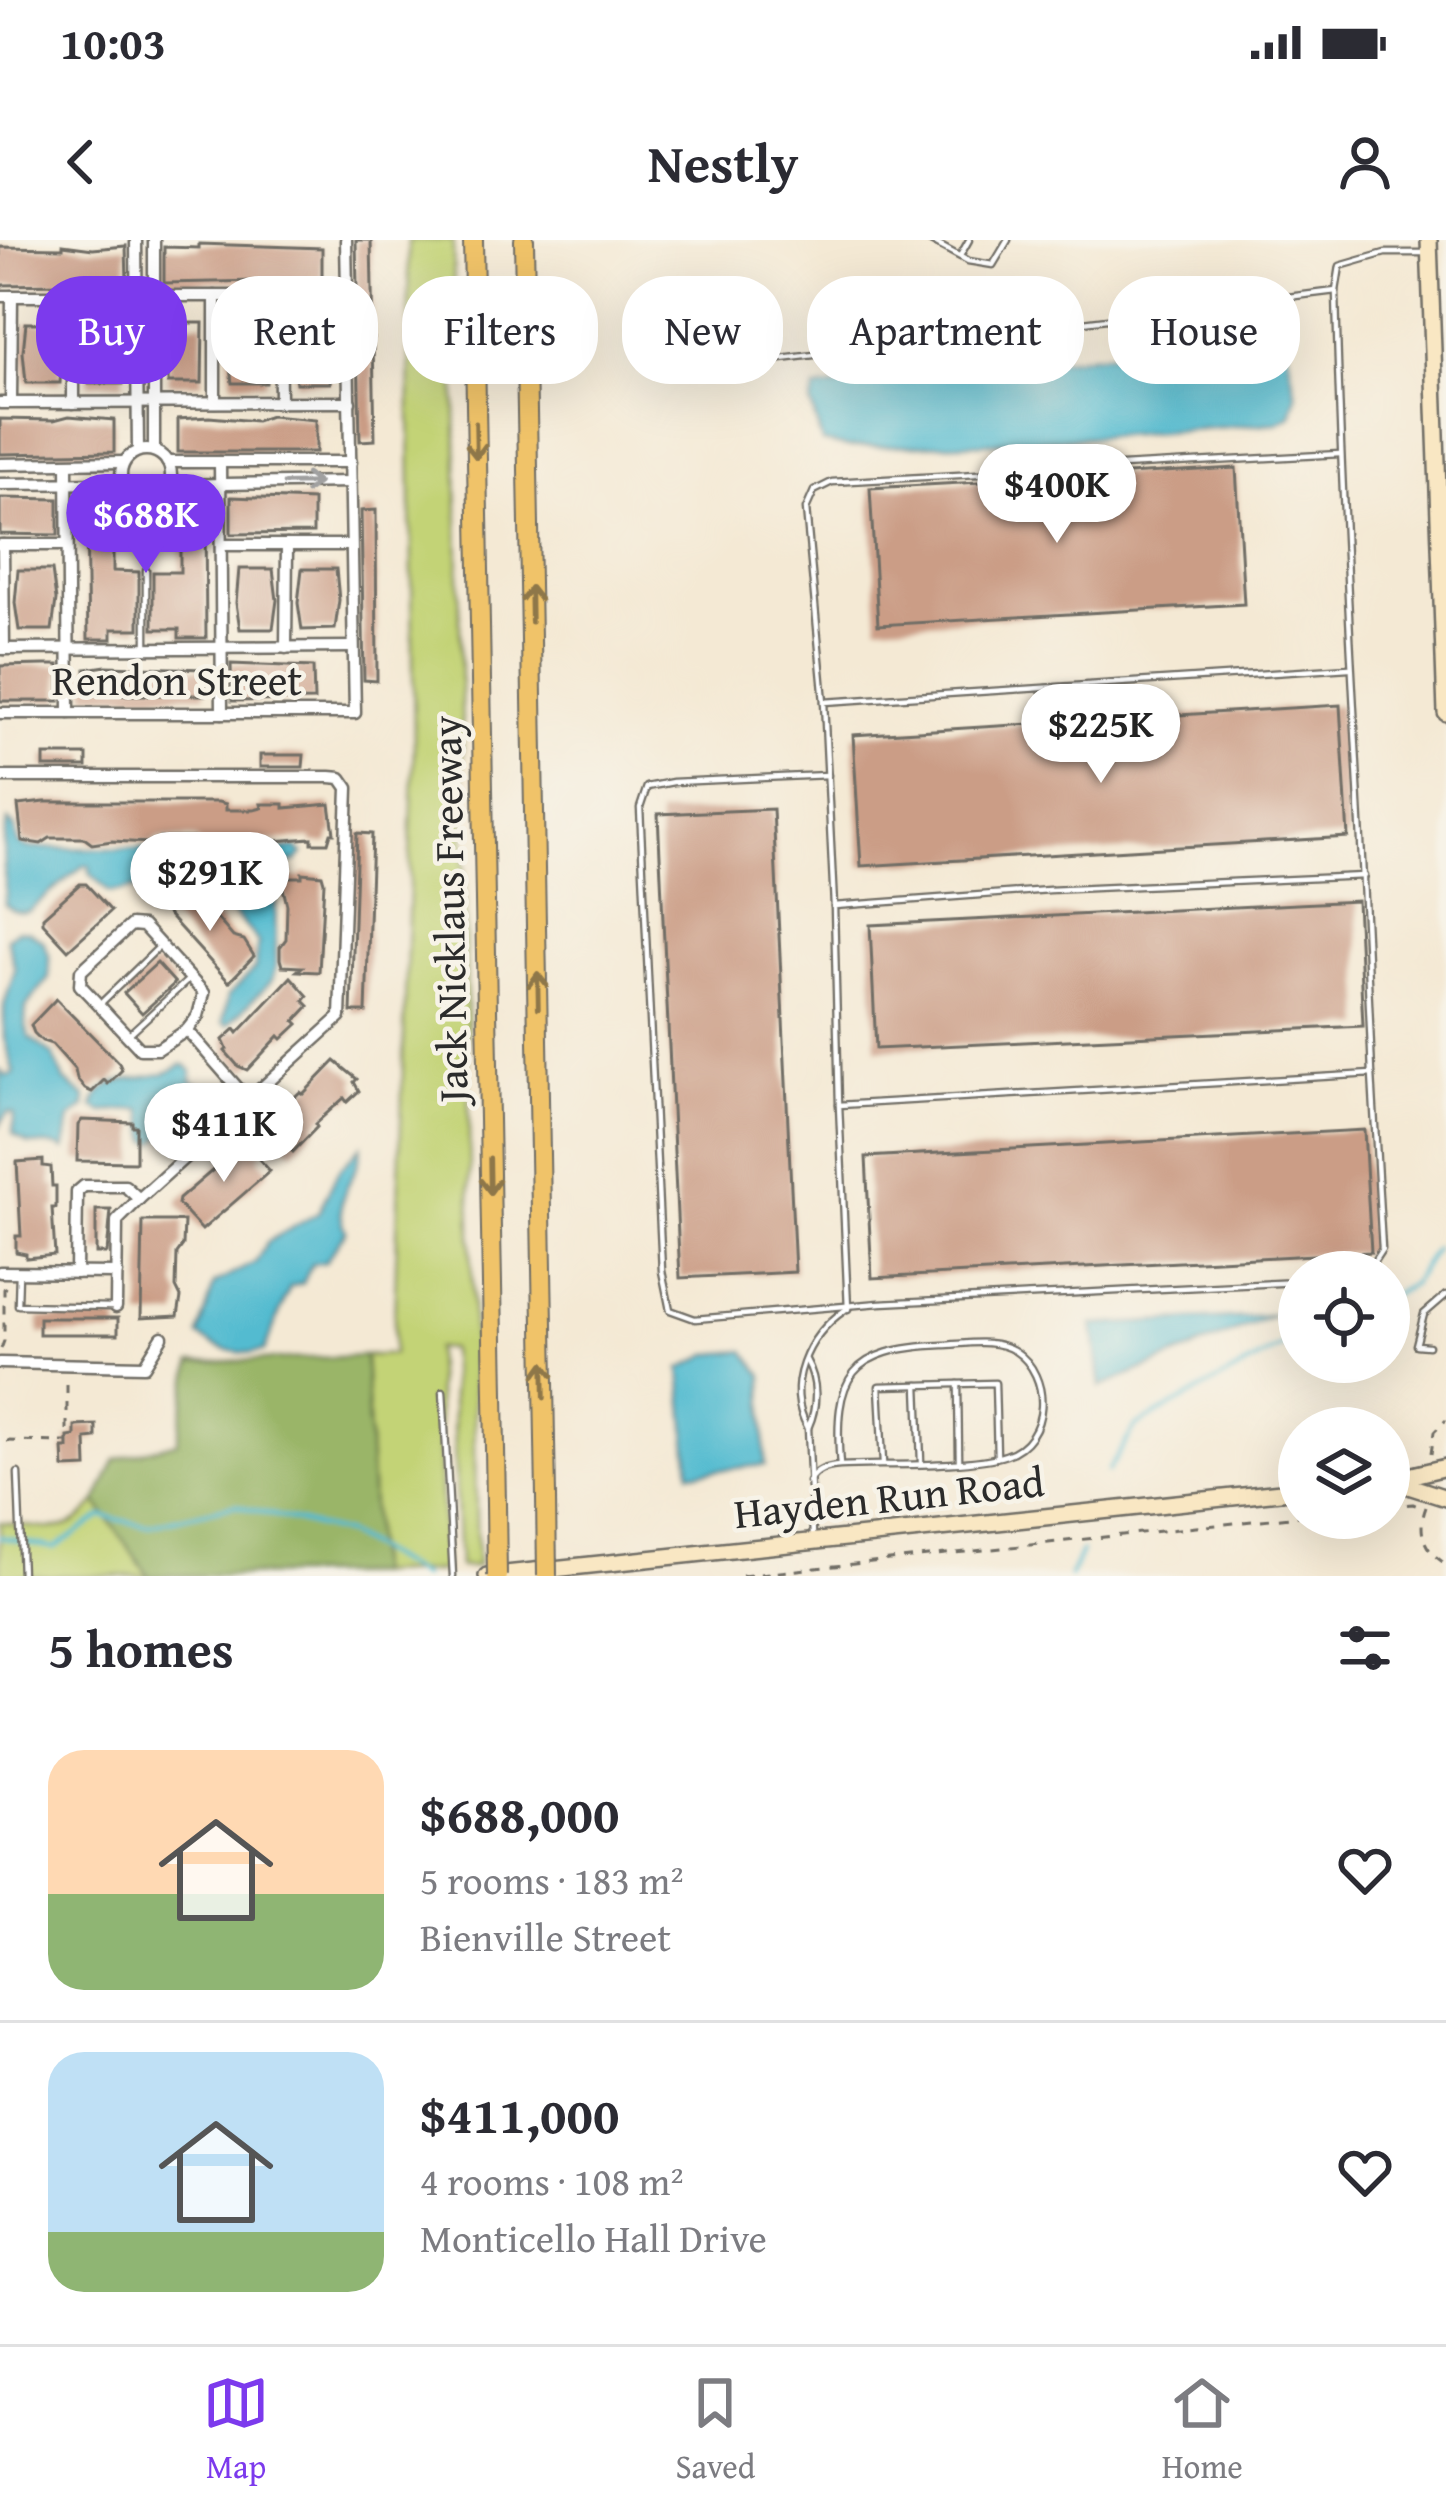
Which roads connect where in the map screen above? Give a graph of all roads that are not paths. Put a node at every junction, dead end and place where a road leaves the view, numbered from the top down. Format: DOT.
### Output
graph roads {
  1 [pos="136,240"];
  2 [pos="154,240"];
  3 [pos="346,240"];
  4 [pos="473,240"];
  5 [pos="524,240"];
  6 [pos="929,240"];
  7 [pos="969,240"];
  8 [pos="1008,240"];
  9 [pos="1434,248"];
  10 [pos="960,256"];
  11 [pos="136,276"];
  12 [pos="154,276"];
  13 [pos="348,276"];
  14 [pos="1336,291"];
  15 [pos="6,296"];
  16 [pos="783,359"];
  17 [pos="73,384"];
  18 [pos="138,384"];
  19 [pos="153,384"];
  20 [pos="215,384"];
  21 [pos="280,384"];
  22 [pos="350,384"];
  23 [pos="215,402"];
  24 [pos="350,402"];
  25 [pos="6,403"];
  26 [pos="73,403"];
  27 [pos="138,403"];
  28 [pos="153,403"];
  29 [pos="280,403"];
  30 [pos="138,451"];
  31 [pos="154,451"];
  32 [pos="1340,454"];
  33 [pos="220,461"];
  34 [pos="124,462"];
  35 [pos="167,462"];
  36 [pos="351,462"];
  37 [pos="0,464"];
  38 [pos="68,464"];
  39 [pos="351,482"];
  40 [pos="68,483"];
  41 [pos="123,483"];
  42 [pos="0,484"];
  43 [pos="220,484"];
  44 [pos="169,485"];
  45 [pos="1,545"];
  46 [pos="67,545"];
  47 [pos="222,545"];
  48 [pos="287,545"];
  49 [pos="351,545"];
  50 [pos="146,570"];
  51 [pos="1444,591"];
  52 [pos="146,647"];
  53 [pos="222,647"];
  54 [pos="352,647"];
  55 [pos="1445,647"];
  56 [pos="68,648"];
  57 [pos="286,648"];
  58 [pos="2,649"];
  59 [pos="1349,668"];
  60 [pos="824,702"];
  61 [pos="0,713"];
  62 [pos="69,713"];
  63 [pos="222,713"];
  64 [pos="1446,713"];
  65 [pos="828,775"];
  66 [pos="0,777"];
  67 [pos="1364,876"];
  68 [pos="834,907"];
  69 [pos="160,945"];
  70 [pos="191,977"];
  71 [pos="99,1005"];
  72 [pos="188,1030"];
  73 [pos="127,1035"];
  74 [pos="1372,1074"];
  75 [pos="249,1101"];
  76 [pos="839,1105"];
  77 [pos="139,1199"];
  78 [pos="1381,1251"];
  79 [pos="10,1272"];
  80 [pos="76,1273"];
  81 [pos="116,1273"];
  82 [pos="1278,1283"];
  83 [pos="1446,1295"];
  84 [pos="116,1307"];
  85 [pos="848,1309"];
  86 [pos="161,1337"];
  87 [pos="1428,1346"];
  88 [pos="806,1360"];
  89 [pos="0,1363"];
  90 [pos="958,1384"];
  91 [pos="918,1385"];
  92 [pos="443,1391"];
  93 [pos="808,1428"];
  94 [pos="997,1457"];
  95 [pos="959,1460"];
  96 [pos="921,1462"];
  97 [pos="883,1464"];
  98 [pos="840,1466"];
  99 [pos="1440,1467"];
  100 [pos="18,1473"];
  101 [pos="1410,1475"];
  102 [pos="808,1482"];
  103 [pos="1410,1487"];
  104 [pos="1278,1492"];
  105 [pos="1439,1497"];
  106 [pos="813,1541"];
  107 [pos="22,1576"];
  108 [pos="453,1576"];
  109 [pos="487,1576"];
  110 [pos="497,1576"];
  111 [pos="548,1576"];
  1 -- 11 [label="street"];
  2 -- 12 [label="street"];
  3 -- 13 [label="street"];
  4 -- 110 [label="highway, Jack Nicklaus Freeway, one-way, bridge"];
  111 -- 5 [label="highway, Jack Nicklaus Freeway, one-way, bridge"];
  6 -- 10 [label="lane"];
  7 -- 10 [label="lane"];
  8 -- 10 [label="lane"];
  9 -- 14 [label="lane"];
  9 -- 51 [label="main road"];
  14 -- 16 [label="lane"];
  14 -- 32 [label="lane"];
  15 -- 25 [label="street"];
  17 -- 26 [label="street"];
  18 -- 27 [label="street"];
  19 -- 28 [label="street"];
  20 -- 23 [label="street"];
  21 -- 29 [label="street"];
  22 -- 24 [label="street"];
  23 -- 28 [label="street"];
  23 -- 29 [label="street"];
  24 -- 29 [label="street"];
  24 -- 36 [label="street"];
  25 -- 26 [label="street"];
  26 -- 27 [label="street"];
  27 -- 28 [label="street"];
  27 -- 30 [label="street"];
  28 -- 31 [label="street"];
  30 -- 31 [label="street"];
  30 -- 34 [label="street"];
  31 -- 35 [label="street"];
  32 -- 59 [label="lane"];
  32 -- 60 [label="lane"];
  33 -- 35 [label="street"];
  33 -- 36 [label="street"];
  33 -- 43 [label="street"];
  34 -- 38 [label="street"];
  34 -- 41 [label="street"];
  35 -- 44 [label="street"];
  36 -- 39 [label="street"];
  37 -- 38 [label="street"];
  38 -- 40 [label="street"];
  43 -- 39 [label="street, one-way"];
  39 -- 49 [label="street"];
  40 -- 41 [label="street"];
  40 -- 42 [label="street"];
  40 -- 46 [label="street"];
  41 -- 44 [label="street"];
  43 -- 44 [label="street"];
  43 -- 47 [label="street"];
  45 -- 46 [label="street"];
  45 -- 58 [label="street"];
  46 -- 56 [label="street"];
  47 -- 48 [label="street"];
  47 -- 53 [label="street"];
  48 -- 49 [label="street"];
  48 -- 57 [label="street"];
  49 -- 54 [label="street"];
  50 -- 52 [label="lane"];
  51 -- 55 [label="main road"];
  52 -- 53 [label="street"];
  52 -- 56 [label="street"];
  53 -- 57 [label="street"];
  53 -- 63 [label="street"];
  54 -- 57 [label="street"];
  54 -- 63 [label="street, Rendon Street"];
  55 -- 64 [label="main road"];
  56 -- 58 [label="street"];
  56 -- 62 [label="street"];
  59 -- 60 [label="lane"];
  59 -- 67 [label="lane"];
  60 -- 65 [label="lane"];
  61 -- 62 [label="street, Rendon Street"];
  62 -- 63 [label="street, Rendon Street"];
  65 -- 68 [label="lane"];
  65 -- 85 [label="lane"];
  66 -- 75 [label="street"];
  67 -- 68 [label="lane"];
  67 -- 74 [label="lane"];
  68 -- 76 [label="lane"];
  69 -- 70 [label="street"];
  69 -- 71 [label="lane"];
  69 -- 71 [label="street"];
  70 -- 72 [label="street"];
  70 -- 73 [label="lane"];
  71 -- 73 [label="street"];
  72 -- 73 [label="street"];
  72 -- 75 [label="street"];
  74 -- 76 [label="lane"];
  74 -- 78 [label="lane"];
  75 -- 77 [label="street"];
  76 -- 85 [label="lane"];
  77 -- 80 [label="street"];
  77 -- 81 [label="street"];
  79 -- 80 [label="street"];
  79 -- 84 [label="lane"];
  80 -- 81 [label="street"];
  81 -- 84 [label="street"];
  82 -- 85 [label="lane"];
  83 -- 87 [label="lane"];
  85 -- 88 [label="lane"];
  86 -- 89 [label="street"];
  88 -- 93 [label="lane"];
  88 -- 93 [label="lane"];
  90 -- 91 [label="lane"];
  90 -- 94 [label="lane"];
  90 -- 95 [label="lane"];
  91 -- 96 [label="lane"];
  91 -- 97 [label="lane"];
  92 -- 108 [label="lane"];
  93 -- 102 [label="lane"];
  94 -- 95 [label="lane"];
  94 -- 98 [label="lane"];
  95 -- 96 [label="lane"];
  96 -- 97 [label="lane"];
  97 -- 98 [label="lane"];
  98 -- 102 [label="lane"];
  99 -- 101 [label="main road"];
  100 -- 107 [label="lane"];
  102 -- 106 [label="lane"];
  103 -- 105 [label="main road"];
  104 -- 106 [label="main road, Hayden Run Road"];
  106 -- 109 [label="main road, Hayden Run Road"];
}
